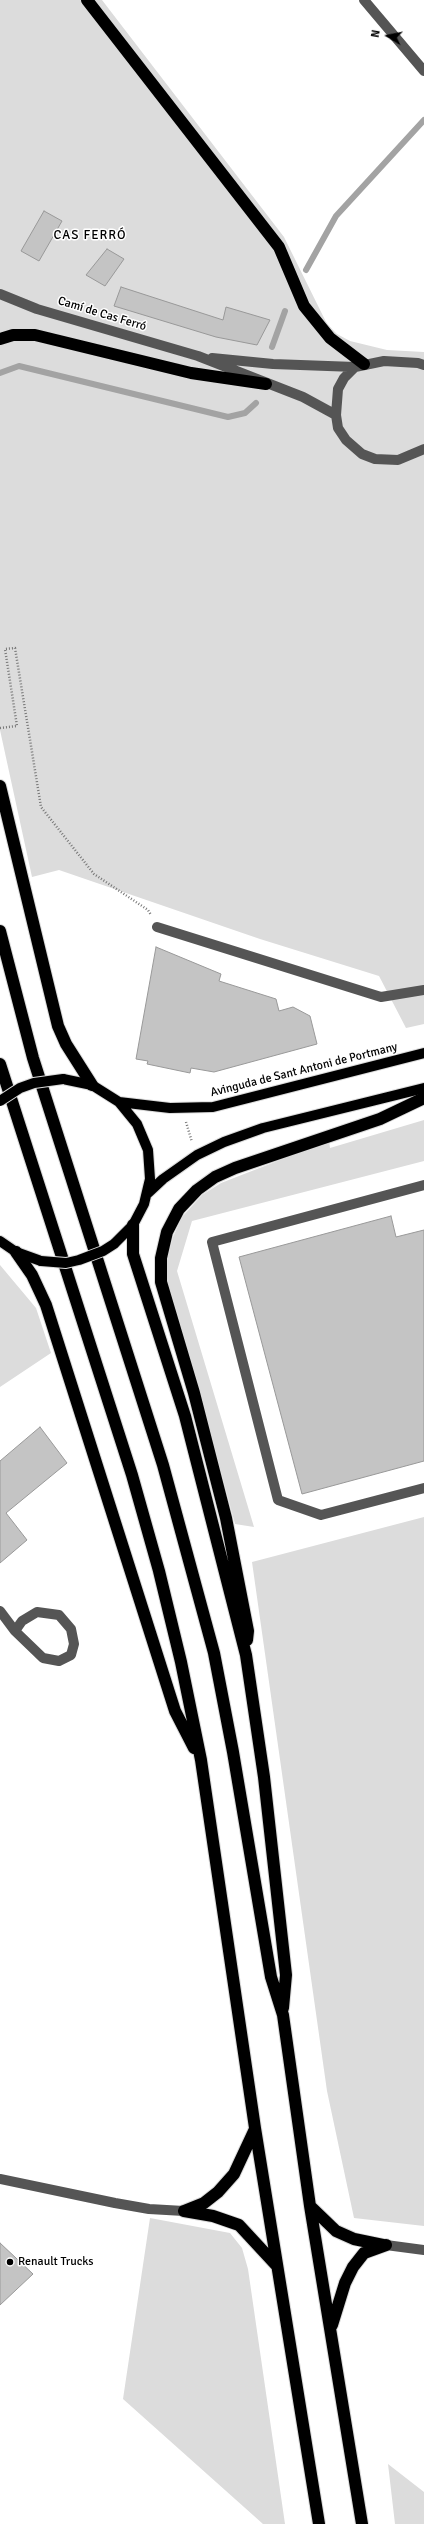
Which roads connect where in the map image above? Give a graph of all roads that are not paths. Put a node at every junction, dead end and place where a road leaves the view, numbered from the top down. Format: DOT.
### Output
graph roads {
  1 [pos="87,0"];
  2 [pos="364,0"];
  3 [pos="424,70"];
  4 [pos="0,294"];
  5 [pos="0,338"];
  6 [pos="198,356"];
  7 [pos="422,364"];
  8 [pos="359,366"];
  9 [pos="266,384"];
  10 [pos="336,415"];
  11 [pos="424,449"];
  12 [pos="0,786"];
  13 [pos="157,927"];
  14 [pos="0,931"];
  15 [pos="424,990"];
  16 [pos="424,1053"];
  17 [pos="0,1064"];
  18 [pos="92,1085"];
  19 [pos="424,1088"];
  20 [pos="424,1098"];
  21 [pos="0,1101"];
  22 [pos="119,1102"];
  23 [pos="424,1185"];
  24 [pos="148,1193"];
  25 [pos="133,1225"];
  26 [pos="0,1241"];
  27 [pos="16,1252"];
  28 [pos="424,1488"];
  29 [pos="0,1611"];
  30 [pos="15,1631"];
  31 [pos="246,1655"];
  32 [pos="201,1760"];
  33 [pos="283,2015"];
  34 [pos="255,2128"];
  35 [pos="0,2179"];
  36 [pos="310,2206"];
  37 [pos="184,2210"];
  38 [pos="386,2245"];
  39 [pos="424,2250"];
  40 [pos="277,2266"];
  41 [pos="331,2328"];
  42 [pos="319,2524"];
  43 [pos="362,2524"];
  1 -- 8 [label="highway"];
  2 -- 3 [label="street"];
  4 -- 6 [label="street, Camí de Cas Ferró"];
  5 -- 9 [label="highway"];
  6 -- 8 [label="street, Camí de Cas Ferró"];
  6 -- 9 [label="street, Camí de Cas Ferró"];
  7 -- 8 [label="street, Camí de Cas Ferró"];
  8 -- 10 [label="street"];
  9 -- 10 [label="street, Camí de Cas Ferró"];
  10 -- 11 [label="street"];
  12 -- 18 [label="highway"];
  13 -- 15 [label="street"];
  14 -- 33 [label="highway"];
  16 -- 22 [label="main road, Avinguda de Sant Antoni de Portmany"];
  17 -- 32 [label="highway"];
  18 -- 21 [label="main road, bridge"];
  18 -- 22 [label="main road"];
  19 -- 24 [label="main road"];
  20 -- 31 [label="highway"];
  22 -- 24 [label="main road"];
  23 -- 28 [label="street"];
  24 -- 25 [label="main road"];
  25 -- 27 [label="main road, bridge"];
  25 -- 31 [label="highway"];
  26 -- 27 [label="main road"];
  27 -- 32 [label="highway"];
  29 -- 30 [label="street"];
  30 -- 30 [label="street"];
  31 -- 33 [label="highway"];
  32 -- 34 [label="highway"];
  33 -- 36 [label="highway"];
  34 -- 37 [label="highway"];
  34 -- 40 [label="highway"];
  35 -- 37 [label="street"];
  36 -- 38 [label="highway"];
  36 -- 41 [label="highway"];
  37 -- 40 [label="highway"];
  38 -- 39 [label="street"];
  38 -- 41 [label="highway"];
  40 -- 42 [label="highway"];
  41 -- 43 [label="highway"];
}
